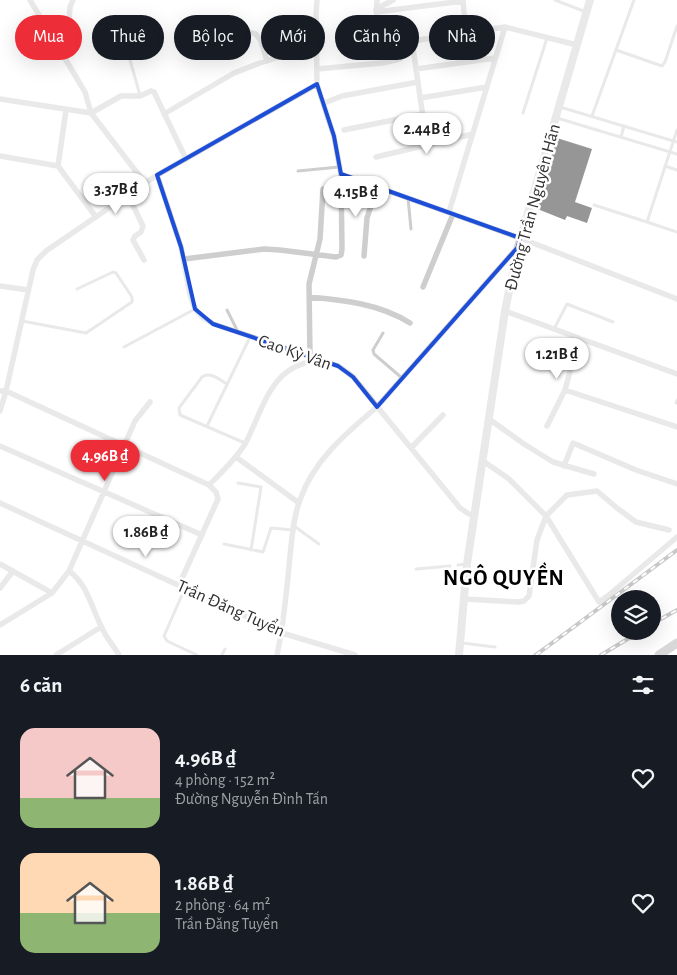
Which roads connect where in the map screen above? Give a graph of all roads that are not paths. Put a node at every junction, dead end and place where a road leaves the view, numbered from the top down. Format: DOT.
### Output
graph roads {
  1 [pos="30,0"];
  2 [pos="73,0"];
  3 [pos="317,0"];
  4 [pos="376,0"];
  5 [pos="393,0"];
  6 [pos="555,0"];
  7 [pos="590,0"];
  8 [pos="634,0"];
  9 [pos="376,11"];
  10 [pos="587,12"];
  11 [pos="39,15"];
  12 [pos="69,15"];
  13 [pos="316,15"];
  14 [pos="376,15"];
  15 [pos="464,15"];
  16 [pos="677,26"];
  17 [pos="505,27"];
  18 [pos="495,29"];
  19 [pos="251,33"];
  20 [pos="547,38"];
  21 [pos="577,46"];
  22 [pos="616,50"];
  23 [pos="496,58"];
  24 [pos="66,60"];
  25 [pos="130,60"];
  26 [pos="270,60"];
  27 [pos="317,60"];
  28 [pos="392,60"];
  29 [pos="414,60"];
  30 [pos="267,61"];
  31 [pos="317,69"];
  32 [pos="416,69"];
  33 [pos="418,82"];
  34 [pos="318,84"];
  35 [pos="487,87"];
  36 [pos="140,96"];
  37 [pos="420,98"];
  38 [pos="0,99"];
  39 [pos="324,103"];
  40 [pos="559,106"];
  41 [pos="66,110"];
  42 [pos="91,113"];
  43 [pos="523,113"];
  44 [pos="164,114"];
  45 [pos="423,114"];
  46 [pos="592,116"];
  47 [pos="556,118"];
  48 [pos="624,126"];
  49 [pos="344,130"];
  50 [pos="677,130"];
  51 [pos="473,134"];
  52 [pos="621,137"];
  53 [pos="675,141"];
  54 [pos="427,144"];
  55 [pos="670,152"];
  56 [pos="677,154"];
  57 [pos="0,156"];
  58 [pos="376,157"];
  59 [pos="186,159"];
  60 [pos="58,166"];
  61 [pos="665,166"];
  62 [pos="340,167"];
  63 [pos="677,170"];
  64 [pos="298,171"];
  65 [pos="341,174"];
  66 [pos="157,176"];
  67 [pos="145,183"];
  68 [pos="377,187"];
  69 [pos="323,189"];
  70 [pos="128,195"];
  71 [pos="408,198"];
  72 [pos="594,205"];
  73 [pos="451,213"];
  74 [pos="96,217"];
  75 [pos="647,222"];
  76 [pos="410,229"];
  77 [pos="677,232"];
  78 [pos="520,238"];
  79 [pos="518,246"];
  80 [pos="316,255"];
  81 [pos="364,256"];
  82 [pos="184,258"];
  83 [pos="144,260"];
  84 [pos="0,286"];
  85 [pos="423,287"];
  86 [pos="77,289"];
  87 [pos="28,290"];
  88 [pos="309,297"];
  89 [pos="677,299"];
  90 [pos="195,309"];
  91 [pos="227,310"];
  92 [pos="505,311"];
  93 [pos="22,321"];
  94 [pos="613,322"];
  95 [pos="410,323"];
  96 [pos="554,330"];
  97 [pos="239,333"];
  98 [pos="383,333"];
  99 [pos="250,337"];
  100 [pos="579,338"];
  101 [pos="124,346"];
  102 [pos="310,357"];
  103 [pos="317,359"];
  104 [pos="677,374"];
  105 [pos="402,378"];
  106 [pos="228,384"];
  107 [pos="564,390"];
  108 [pos="3,391"];
  109 [pos="150,402"];
  110 [pos="377,407"];
  111 [pos="0,411"];
  112 [pos="442,415"];
  113 [pos="489,419"];
  114 [pos="207,426"];
  115 [pos="547,426"];
  116 [pos="677,427"];
  117 [pos="245,443"];
  118 [pos="0,446"];
  119 [pos="124,446"];
  120 [pos="411,448"];
  121 [pos="236,457"];
  122 [pos="483,461"];
  123 [pos="564,466"];
  124 [pos="594,474"];
  125 [pos="238,483"];
  126 [pos="677,484"];
  127 [pos="209,486"];
  128 [pos="103,492"];
  129 [pos="299,503"];
  130 [pos="0,504"];
  131 [pos="475,515"];
  132 [pos="546,516"];
  133 [pos="294,528"];
  134 [pos="669,530"];
  135 [pos="202,535"];
  136 [pos="676,538"];
  137 [pos="81,540"];
  138 [pos="224,544"];
  139 [pos="319,544"];
  140 [pos="251,550"];
  141 [pos="0,564"];
  142 [pos="467,564"];
  143 [pos="458,565"];
  144 [pos="450,566"];
  145 [pos="416,568"];
  146 [pos="13,571"];
  147 [pos="69,571"];
  148 [pos="182,586"];
  149 [pos="0,588"];
  150 [pos="52,593"];
  151 [pos="464,600"];
  152 [pos="0,625"];
  153 [pos="101,626"];
  154 [pos="282,633"];
  155 [pos="554,641"];
  156 [pos="461,642"];
  157 [pos="677,643"];
  158 [pos="495,647"];
  159 [pos="225,648"];
  160 [pos="56,655"];
  161 [pos="119,655"];
  162 [pos="197,655"];
  163 [pos="222,655"];
  164 [pos="277,655"];
  165 [pos="355,655"];
  166 [pos="459,655"];
  167 [pos="534,655"];
  168 [pos="659,655"];
  1 -- 11 [label="street"];
  2 -- 12 [label="street"];
  3 -- 13 [label="street"];
  4 -- 9 [label="street"];
  5 -- 9 [label="street"];
  6 -- 10 [label="lane"];
  7 -- 10 [label="street, Đường Trần Nguyên Hãn"];
  8 -- 22 [label="lane"];
  9 -- 14 [label="street"];
  9 -- 15 [label="street"];
  10 -- 21 [label="street, Đường Trần Nguyên Hãn"];
  16 -- 22 [label="lane"];
  17 -- 18 [label="street"];
  17 -- 20 [label="street"];
  17 -- 23 [label="street"];
  19 -- 30 [label="street"];
  20 -- 21 [label="street"];
  20 -- 43 [label="lane"];
  21 -- 40 [label="street, Đường Trần Nguyên Hãn"];
  22 -- 46 [label="lane"];
  23 -- 32 [label="street"];
  23 -- 35 [label="street"];
  24 -- 42 [label="street"];
  25 -- 36 [label="lane"];
  26 -- 30 [label="street"];
  27 -- 31 [label="street"];
  28 -- 31 [label="street"];
  29 -- 32 [label="street"];
  30 -- 44 [label="street"];
  31 -- 34 [label="street"];
  32 -- 33 [label="street"];
  33 -- 37 [label="street"];
  33 -- 39 [label="street"];
  34 -- 39 [label="street"];
  34 -- 59 [label="street"];
  35 -- 37 [label="street"];
  35 -- 51 [label="street"];
  36 -- 42 [label="street"];
  36 -- 44 [label="street"];
  37 -- 45 [label="street"];
  38 -- 41 [label="street"];
  39 -- 62 [label="street"];
  40 -- 46 [label="lane"];
  40 -- 47 [label="street, Đường Trần Nguyên Hãn"];
  41 -- 42 [label="street"];
  41 -- 60 [label="street"];
  42 -- 67 [label="street"];
  44 -- 59 [label="street"];
  45 -- 49 [label="street"];
  45 -- 54 [label="street"];
  46 -- 48 [label="lane"];
  47 -- 52 [label="lane"];
  47 -- 78 [label="street, Đường Trần Nguyên Hãn"];
  48 -- 52 [label="lane"];
  48 -- 53 [label="lane"];
  50 -- 53 [label="lane"];
  51 -- 54 [label="street"];
  51 -- 73 [label="street"];
  52 -- 55 [label="lane"];
  53 -- 55 [label="lane"];
  54 -- 58 [label="street"];
  55 -- 56 [label="lane"];
  55 -- 61 [label="lane"];
  57 -- 60 [label="street"];
  59 -- 66 [label="street"];
  60 -- 74 [label="street"];
  61 -- 63 [label="lane"];
  61 -- 75 [label="lane"];
  62 -- 64 [label="lane"];
  62 -- 65 [label="street"];
  65 -- 68 [label="street"];
  65 -- 80 [label="street"];
  66 -- 67 [label="street"];
  66 -- 82 [label="street"];
  67 -- 70 [label="street"];
  68 -- 71 [label="street"];
  68 -- 81 [label="street"];
  69 -- 80 [label="street"];
  70 -- 74 [label="street"];
  70 -- 83 [label="street"];
  71 -- 73 [label="street"];
  71 -- 76 [label="lane"];
  72 -- 75 [label="lane"];
  73 -- 78 [label="street"];
  73 -- 85 [label="street"];
  74 -- 87 [label="street"];
  75 -- 77 [label="lane"];
  78 -- 79 [label="street, Đường Trần Nguyên Hãn"];
  78 -- 89 [label="street"];
  79 -- 92 [label="street, Đường Trần Nguyên Hãn"];
  79 -- 105 [label="street"];
  80 -- 82 [label="street"];
  80 -- 88 [label="street"];
  82 -- 90 [label="street"];
  84 -- 87 [label="street"];
  86 -- 93 [label="lane"];
  87 -- 93 [label="street"];
  88 -- 95 [label="street"];
  88 -- 102 [label="street"];
  90 -- 97 [label="street, Cao Kỳ Vân"];
  90 -- 101 [label="lane"];
  91 -- 97 [label="lane"];
  92 -- 96 [label="street"];
  92 -- 113 [label="street, Đường Trần Nguyên Hãn"];
  93 -- 108 [label="street"];
  94 -- 96 [label="lane"];
  96 -- 100 [label="street"];
  97 -- 99 [label="street, Cao Kỳ Vân"];
  98 -- 105 [label="lane"];
  99 -- 102 [label="street, Cao Kỳ Vân"];
  99 -- 106 [label="lane"];
  100 -- 104 [label="street"];
  100 -- 107 [label="street"];
  102 -- 103 [label="street, Cao Kỳ Vân"];
  103 -- 110 [label="street, Cao Kỳ Vân"];
  103 -- 117 [label="street"];
  105 -- 110 [label="street"];
  106 -- 114 [label="lane"];
  106 -- 114 [label="lane"];
  107 -- 115 [label="street"];
  107 -- 116 [label="street"];
  108 -- 111 [label="street"];
  108 -- 119 [label="street"];
  109 -- 119 [label="street"];
  110 -- 120 [label="street, Cao Kỳ Vân"];
  110 -- 129 [label="street"];
  112 -- 120 [label="street"];
  113 -- 122 [label="street, Đường Trần Nguyên Hãn"];
  113 -- 123 [label="street"];
  114 -- 117 [label="lane"];
  117 -- 121 [label="street"];
  118 -- 128 [label="street"];
  119 -- 127 [label="street"];
  119 -- 128 [label="street"];
  120 -- 131 [label="street, Cao Kỳ Vân"];
  121 -- 127 [label="street"];
  121 -- 129 [label="street"];
  122 -- 131 [label="street, Đường Trần Nguyên Hãn"];
  122 -- 132 [label="street"];
  123 -- 124 [label="street"];
  123 -- 126 [label="street"];
  125 -- 140 [label="lane"];
  127 -- 135 [label="street"];
  128 -- 135 [label="street"];
  128 -- 137 [label="street"];
  129 -- 133 [label="street"];
  130 -- 137 [label="street, Trần Đăng Tuyển"];
  131 -- 142 [label="street, Đường Trần Nguyên Hãn"];
  132 -- 134 [label="street"];
  132 -- 136 [label="street"];
  132 -- 151 [label="street"];
  133 -- 139 [label="lane"];
  133 -- 140 [label="lane"];
  133 -- 154 [label="street"];
  135 -- 148 [label="street"];
  137 -- 147 [label="street"];
  137 -- 148 [label="street, Trần Đăng Tuyển"];
  138 -- 140 [label="lane"];
  141 -- 146 [label="street"];
  142 -- 143 [label="lane"];
  142 -- 151 [label="street, Đường Trần Nguyên Hãn"];
  144 -- 145 [label="lane"];
  146 -- 149 [label="street"];
  146 -- 150 [label="street"];
  147 -- 150 [label="street"];
  147 -- 153 [label="street"];
  148 -- 154 [label="street, Trần Đăng Tuyển"];
  148 -- 162 [label="lane"];
  150 -- 152 [label="street"];
  151 -- 156 [label="street, Đường Trần Nguyên Hãn"];
  153 -- 160 [label="street"];
  153 -- 161 [label="street"];
  154 -- 164 [label="street"];
  154 -- 165 [label="street, Trần Đăng Tuyển"];
  155 -- 167 [label="lane"];
  156 -- 158 [label="lane"];
  156 -- 166 [label="street, Đường Trần Nguyên Hãn"];
  157 -- 168 [label="main road"];
  159 -- 163 [label="lane"];
}
